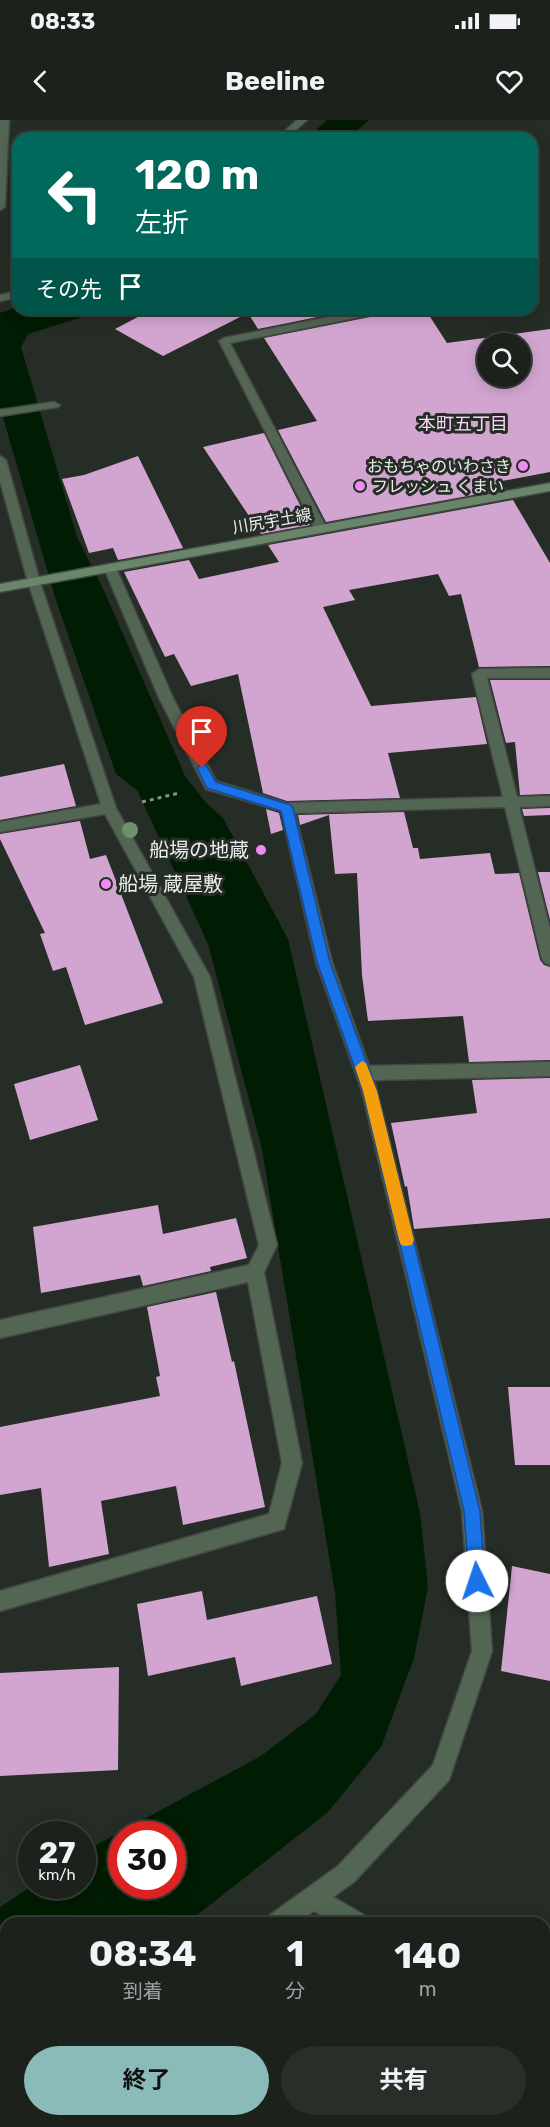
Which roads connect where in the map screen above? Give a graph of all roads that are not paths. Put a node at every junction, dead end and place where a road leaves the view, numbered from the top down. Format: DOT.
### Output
graph roads {
  1 [pos="4,120"];
  2 [pos="302,120"];
  3 [pos="289,132"];
  4 [pos="0,197"];
  5 [pos="0,207"];
  6 [pos="355,315"];
  7 [pos="54,405"];
  8 [pos="0,413"];
  9 [pos="0,460"];
  10 [pos="550,488"];
  11 [pos="321,529"];
  12 [pos="104,569"];
  13 [pos="38,581"];
  14 [pos="0,588"];
  15 [pos="550,673"];
  16 [pos="550,801"];
  17 [pos="512,802"];
  18 [pos="109,808"];
  19 [pos="287,808"];
  20 [pos="0,827"];
  21 [pos="550,959"];
  22 [pos="550,1069"];
  23 [pos="364,1073"];
  24 [pos="255,1272"];
  25 [pos="0,1329"];
  26 [pos="0,1601"];
  27 [pos="313,1898"];
  28 [pos="286,1917"];
  29 [pos="346,1917"];
  1 -- 4 [label="street"];
  2 -- 3 [label="street"];
  4 -- 5 [label="street"];
  6 -- 11 [label="street"];
  7 -- 8 [label="street"];
  9 -- 13 [label="street"];
  10 -- 11 [label="main road, 川尻宇土線"];
  11 -- 12 [label="main road, 川尻宇土線"];
  12 -- 13 [label="main road, 川尻宇土線"];
  12 -- 19 [label="street"];
  13 -- 14 [label="main road, 川尻宇土線"];
  13 -- 18 [label="street"];
  15 -- 17 [label="street"];
  16 -- 17 [label="street"];
  17 -- 19 [label="street"];
  17 -- 21 [label="street"];
  18 -- 20 [label="street"];
  18 -- 24 [label="street"];
  19 -- 23 [label="street"];
  22 -- 23 [label="street"];
  23 -- 27 [label="street"];
  24 -- 25 [label="street"];
  24 -- 26 [label="street"];
  27 -- 28 [label="street"];
  27 -- 29 [label="street"];
}
